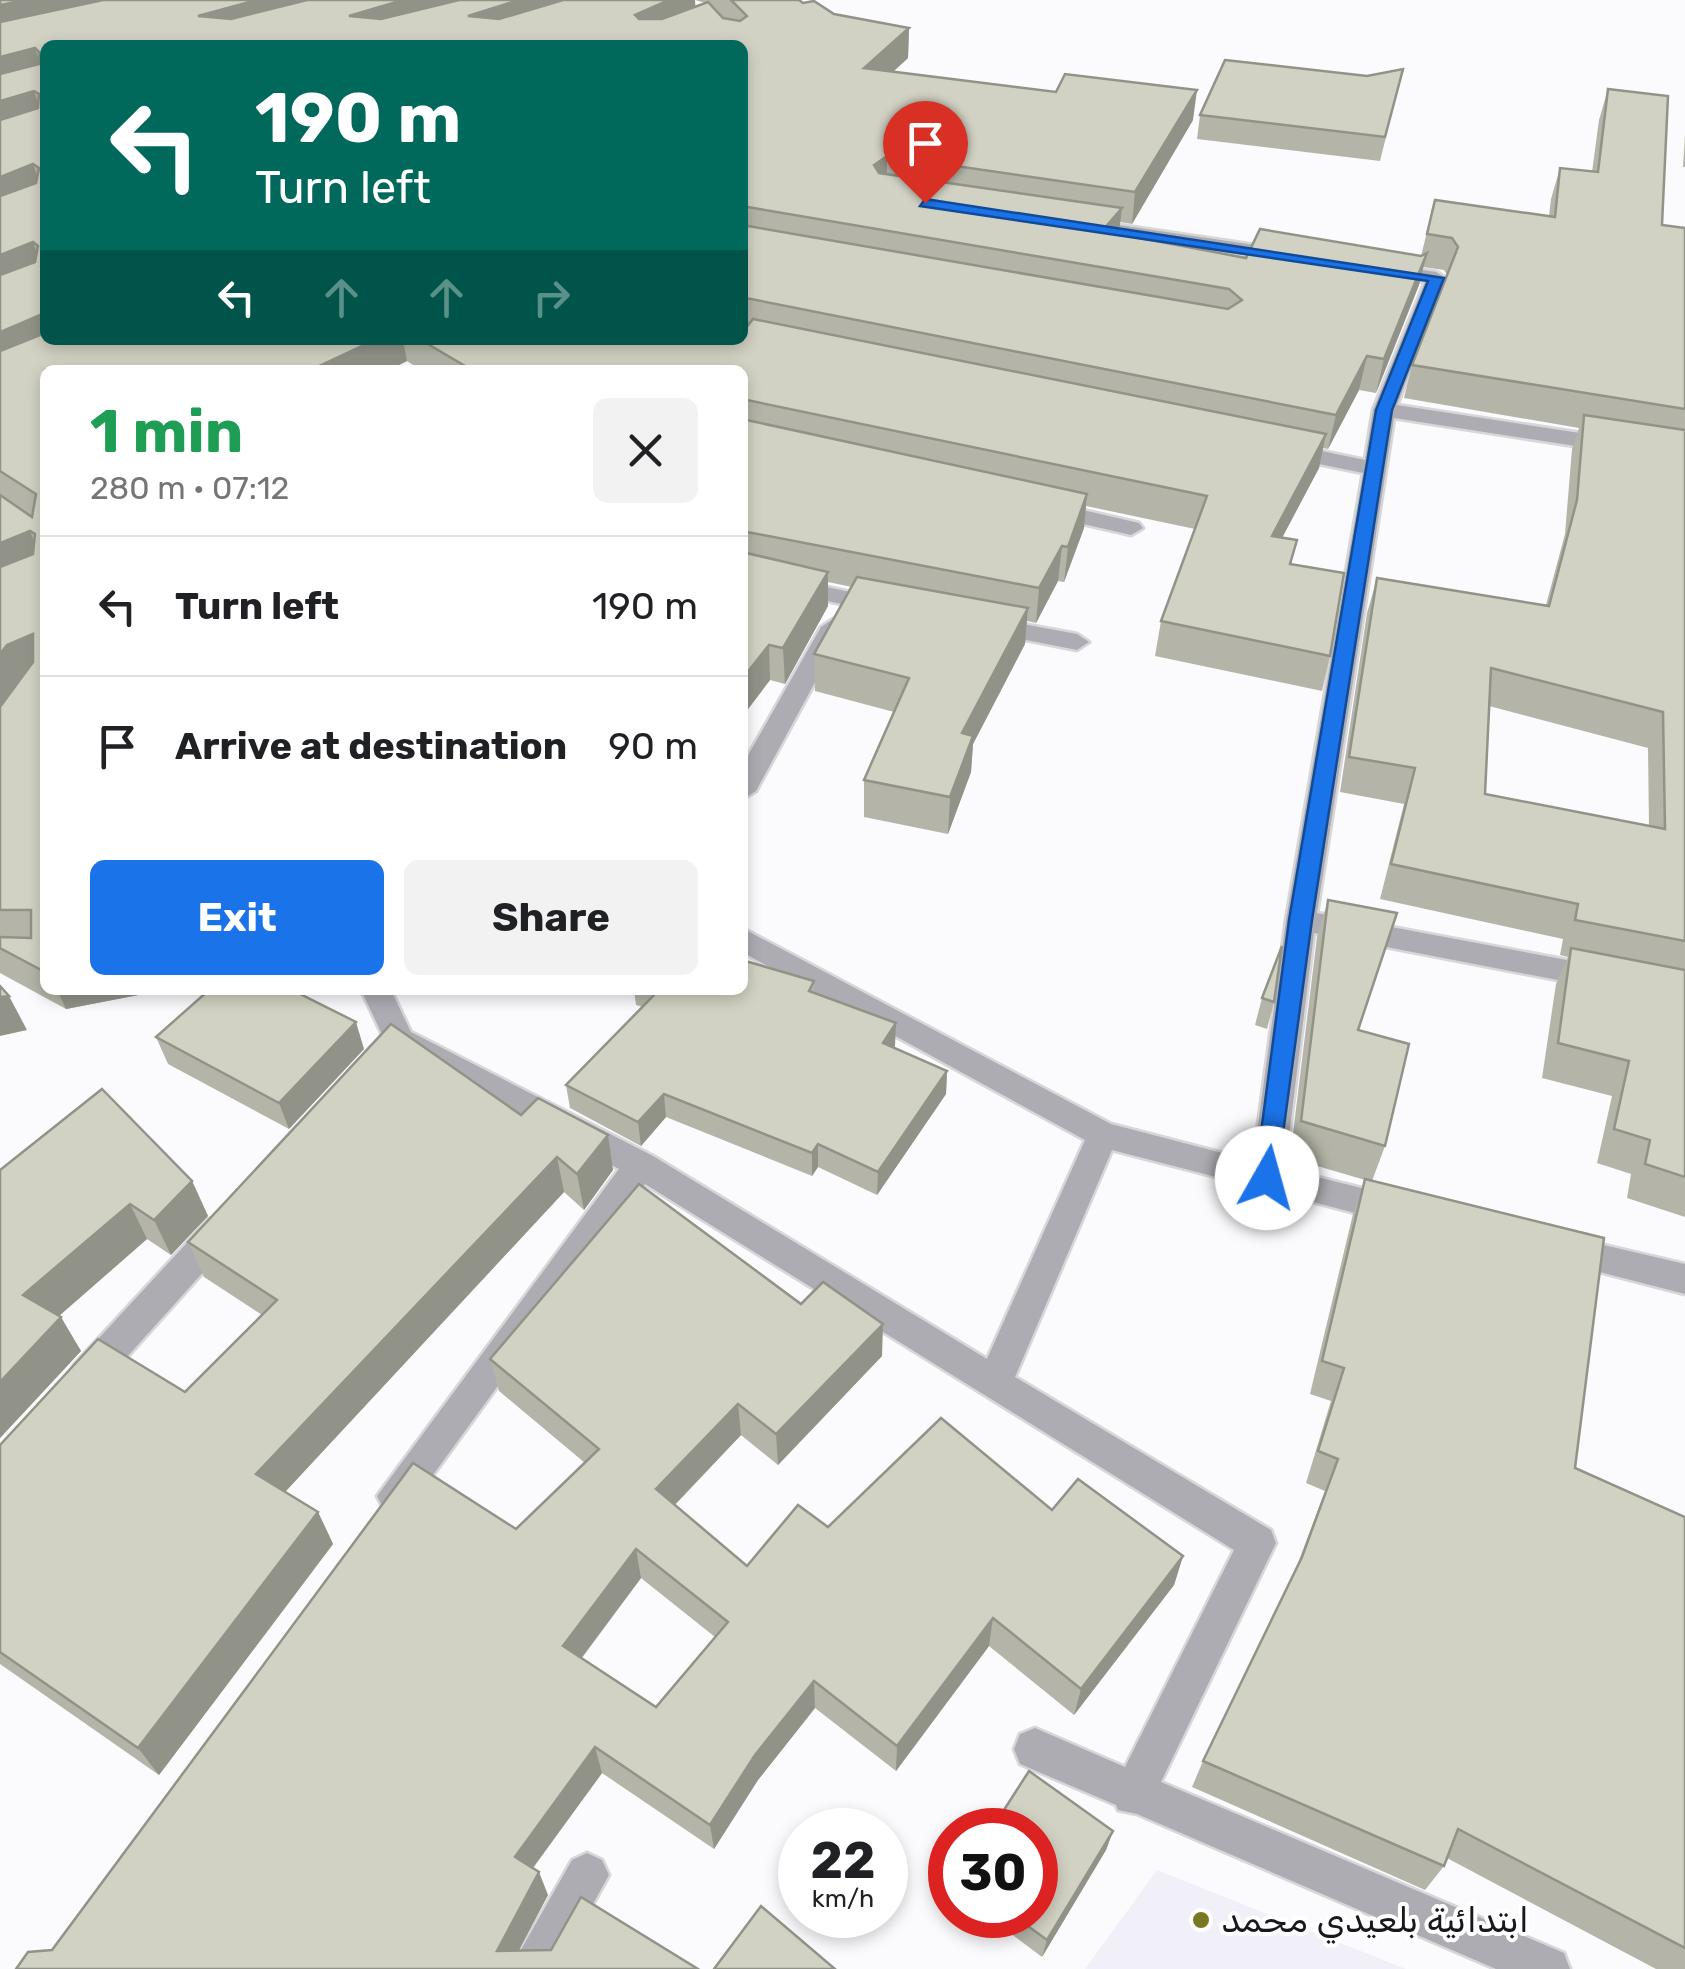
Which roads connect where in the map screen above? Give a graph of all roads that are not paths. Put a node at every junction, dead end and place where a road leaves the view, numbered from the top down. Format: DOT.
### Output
graph roads {
  1 [pos="1062,223"];
  2 [pos="1318,260"];
  3 [pos="1358,266"];
  4 [pos="1384,410"];
  5 [pos="1256,444"];
  6 [pos="1685,456"];
  7 [pos="1374,468"];
  8 [pos="1015,502"];
  9 [pos="1132,528"];
  10 [pos="748,576"];
  11 [pos="848,600"];
  12 [pos="906,611"];
  13 [pos="963,622"];
  14 [pos="1078,642"];
  15 [pos="748,780"];
  16 [pos="1300,920"];
  17 [pos="748,941"];
  18 [pos="1627,983"];
  19 [pos="378,995"];
  20 [pos="398,1037"];
  21 [pos="372,1066"];
  22 [pos="1103,1135"];
  23 [pos="640,1165"];
  24 [pos="1267,1178"];
  25 [pos="239,1210"];
  26 [pos="1419,1214"];
  27 [pos="1533,1242"];
  28 [pos="1685,1279"];
  29 [pos="994,1384"];
  30 [pos="66,1398"];
  31 [pos="372,1528"];
  32 [pos="1034,1749"];
  33 [pos="1134,1795"];
  34 [pos="587,1875"];
  35 [pos="532,1969"];
  36 [pos="1548,1969"];
  1 -- 2 [label="street"];
  3 -- 4 [label="street"];
  4 -- 6 [label="street"];
  4 -- 7 [label="street"];
  5 -- 7 [label="street"];
  7 -- 16 [label="street"];
  8 -- 9 [label="street"];
  10 -- 11 [label="street"];
  11 -- 12 [label="street"];
  11 -- 15 [label="street"];
  13 -- 14 [label="street"];
  16 -- 18 [label="street"];
  16 -- 24 [label="street"];
  17 -- 22 [label="street"];
  19 -- 20 [label="street"];
  20 -- 21 [label="street"];
  20 -- 23 [label="street"];
  22 -- 24 [label="street"];
  22 -- 29 [label="street"];
  23 -- 29 [label="street"];
  23 -- 31 [label="street"];
  24 -- 26 [label="street"];
  25 -- 30 [label="street"];
  27 -- 28 [label="street"];
  29 -- 33 [label="street"];
  32 -- 33 [label="street"];
  33 -- 36 [label="street"];
  34 -- 35 [label="street"];
}
